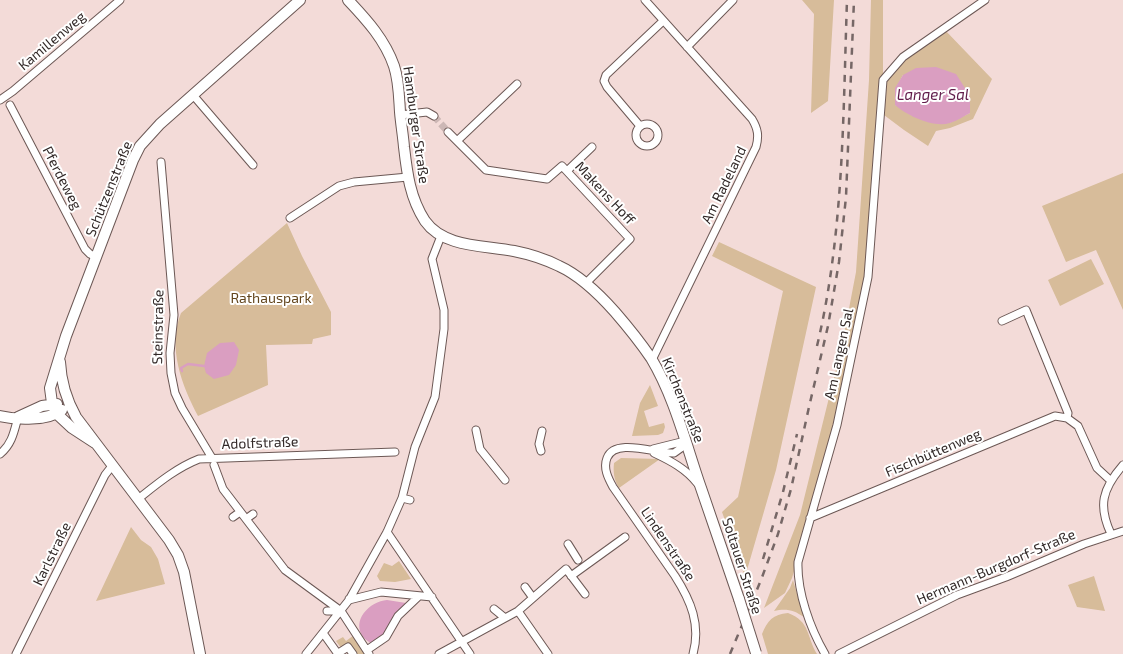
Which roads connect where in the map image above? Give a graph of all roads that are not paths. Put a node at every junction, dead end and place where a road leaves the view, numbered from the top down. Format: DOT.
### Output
graph roads {
  1 [pos="120,0"];
  2 [pos="300,0"];
  3 [pos="348,0"];
  4 [pos="645,0"];
  5 [pos="733,0"];
  6 [pos="984,0"];
  7 [pos="663,21"];
  8 [pos="687,47"];
  9 [pos="517,84"];
  10 [pos="192,95"];
  11 [pos="0,100"];
  12 [pos="10,105"];
  13 [pos="400,115"];
  14 [pos="434,116"];
  15 [pos="640,126"];
  16 [pos="448,132"];
  17 [pos="457,141"];
  18 [pos="592,147"];
  19 [pos="161,162"];
  20 [pos="253,166"];
  21 [pos="567,171"];
  22 [pos="408,177"];
  23 [pos="290,218"];
  24 [pos="441,236"];
  25 [pos="97,257"];
  26 [pos="586,283"];
  27 [pos="1002,321"];
  28 [pos="60,356"];
  29 [pos="652,360"];
  30 [pos="52,404"];
  31 [pos="68,404"];
  32 [pos="57,414"];
  33 [pos="0,416"];
  34 [pos="18,417"];
  35 [pos="1067,418"];
  36 [pos="476,430"];
  37 [pos="542,431"];
  38 [pos="685,441"];
  39 [pos="94,443"];
  40 [pos="541,450"];
  41 [pos="649,450"];
  42 [pos="395,452"];
  43 [pos="0,454"];
  44 [pos="213,462"];
  45 [pos="1123,465"];
  46 [pos="112,466"];
  47 [pos="505,480"];
  48 [pos="1111,481"];
  49 [pos="701,488"];
  50 [pos="402,498"];
  51 [pos="138,499"];
  52 [pos="410,500"];
  53 [pos="240,512"];
  54 [pos="253,514"];
  55 [pos="233,517"];
  56 [pos="810,518"];
  57 [pos="246,519"];
  58 [pos="1123,531"];
  59 [pos="387,532"];
  60 [pos="1111,534"];
  61 [pos="625,537"];
  62 [pos="568,544"];
  63 [pos="578,560"];
  64 [pos="571,576"];
  65 [pos="525,586"];
  66 [pos="349,589"];
  67 [pos="585,594"];
  68 [pos="418,596"];
  69 [pos="432,598"];
  70 [pos="533,598"];
  71 [pos="349,600"];
  72 [pos="494,609"];
  73 [pos="327,611"];
  74 [pos="341,611"];
  75 [pos="518,611"];
  76 [pos="505,618"];
  77 [pos="323,633"];
  78 [pos="462,642"];
  79 [pos="368,652"];
  80 [pos="16,654"];
  81 [pos="200,654"];
  82 [pos="306,654"];
  83 [pos="337,654"];
  84 [pos="353,654"];
  85 [pos="439,654"];
  86 [pos="470,654"];
  87 [pos="548,654"];
  88 [pos="693,654"];
  89 [pos="756,654"];
  90 [pos="825,654"];
  91 [pos="839,654"];
  1 -- 11 [label="street, Kamillenweg"];
  2 -- 10 [label="street, Schützenstraße"];
  3 -- 13 [label="street, Hamburger Straße"];
  4 -- 7 [label="street, Am Radeland"];
  5 -- 8 [label="street"];
  6 -- 56 [label="street, Am Langen Sal"];
  7 -- 8 [label="street, Am Radeland"];
  7 -- 15 [label="street"];
  8 -- 29 [label="street, Am Radeland"];
  9 -- 17 [label="street"];
  10 -- 20 [label="street"];
  10 -- 25 [label="street, Schützenstraße"];
  12 -- 25 [label="street, Pferdeweg"];
  13 -- 14 [label="street"];
  13 -- 22 [label="street, Hamburger Straße"];
  16 -- 17 [label="street, Makens Hoff"];
  17 -- 21 [label="street, Makens Hoff"];
  18 -- 21 [label="street"];
  19 -- 44 [label="street, Steinstraße"];
  21 -- 26 [label="street, Makens Hoff"];
  22 -- 23 [label="street"];
  22 -- 24 [label="street, Hamburger Straße"];
  24 -- 26 [label="street, Kirchenstraße"];
  24 -- 50 [label="street"];
  25 -- 28 [label="street, Schützenstraße"];
  26 -- 29 [label="street, Kirchenstraße"];
  27 -- 35 [label="street"];
  28 -- 30 [label="street, Schützenstraße"];
  28 -- 31 [label="street, Schützenstraße"];
  29 -- 38 [label="street, Kirchenstraße"];
  30 -- 31 [label="street"];
  30 -- 32 [label="street, Schützenstraße"];
  30 -- 34 [label="street"];
  31 -- 32 [label="street"];
  31 -- 39 [label="street, Schützenstraße"];
  32 -- 34 [label="street"];
  32 -- 39 [label="street, Schützenstraße"];
  33 -- 34 [label="street"];
  34 -- 43 [label="street"];
  35 -- 48 [label="street"];
  35 -- 56 [label="street, Fischbüttenweg"];
  36 -- 47 [label="street"];
  37 -- 40 [label="street"];
  38 -- 41 [label="street"];
  38 -- 49 [label="street, Kirchenstraße"];
  39 -- 46 [label="street, Schützenstraße"];
  41 -- 49 [label="street"];
  41 -- 88 [label="street, Lindenstraße"];
  42 -- 44 [label="street, Adolfstraße"];
  44 -- 51 [label="street, Adolfstraße"];
  44 -- 53 [label="street, Steinstraße"];
  45 -- 48 [label="street"];
  46 -- 51 [label="street, Schützenstraße"];
  46 -- 80 [label="street, Karlstraße"];
  48 -- 60 [label="street"];
  49 -- 89 [label="street, Soltauer Straße, bridge"];
  50 -- 52 [label="street"];
  50 -- 59 [label="street"];
  51 -- 81 [label="street, Schützenstraße"];
  53 -- 55 [label="street"];
  53 -- 57 [label="street, Steinstraße"];
  54 -- 57 [label="street"];
  56 -- 90 [label="street, Am Langen Sal"];
  57 -- 74 [label="street, Steinstraße"];
  58 -- 60 [label="street, Hermann-Burgdorf-Straße"];
  59 -- 69 [label="street"];
  59 -- 71 [label="street"];
  60 -- 91 [label="street, Hermann-Burgdorf-Straße"];
  61 -- 64 [label="street"];
  62 -- 63 [label="street"];
  64 -- 67 [label="street"];
  64 -- 70 [label="street"];
  65 -- 70 [label="street"];
  66 -- 71 [label="street"];
  68 -- 69 [label="street"];
  68 -- 71 [label="street"];
  68 -- 79 [label="street"];
  69 -- 78 [label="street"];
  70 -- 75 [label="street"];
  71 -- 74 [label="street"];
  72 -- 76 [label="street"];
  73 -- 74 [label="street"];
  74 -- 77 [label="street"];
  74 -- 79 [label="street"];
  75 -- 76 [label="street"];
  75 -- 87 [label="street"];
  76 -- 78 [label="street"];
  77 -- 82 [label="street"];
  77 -- 83 [label="street"];
  78 -- 85 [label="street"];
  78 -- 86 [label="street"];
  83 -- 84 [label="street"];
}
